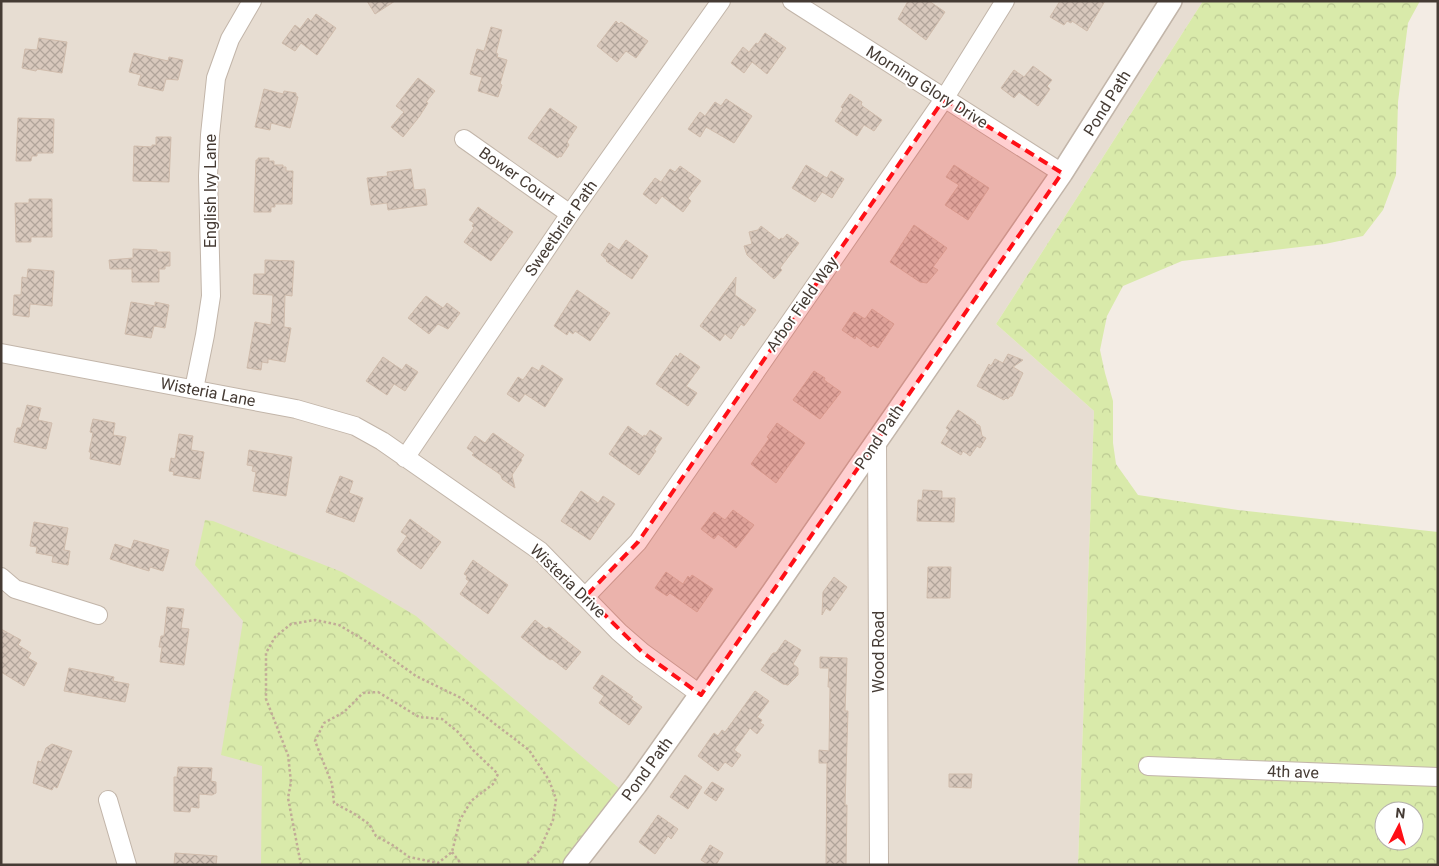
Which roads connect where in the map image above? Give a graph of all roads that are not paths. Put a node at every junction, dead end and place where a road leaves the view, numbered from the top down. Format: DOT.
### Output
graph roads {
  1 [pos="252,1"];
  2 [pos="721,1"];
  3 [pos="792,1"];
  4 [pos="1005,1"];
  5 [pos="1171,1"];
  6 [pos="944,99"];
  7 [pos="464,139"];
  8 [pos="1062,173"];
  9 [pos="570,214"];
  10 [pos="1,353"];
  11 [pos="194,389"];
  12 [pos="877,440"];
  13 [pos="405,458"];
  14 [pos="1,577"];
  15 [pos="586,596"];
  16 [pos="98,615"];
  17 [pos="700,695"];
  18 [pos="1148,766"];
  19 [pos="1438,777"];
  20 [pos="108,800"];
  21 [pos="127,865"];
  22 [pos="574,865"];
  23 [pos="879,865"];
  1 -- 11 [label="street, English Ivy Lane"];
  2 -- 9 [label="street, Sweetbriar Path"];
  3 -- 6 [label="street, Morning Glory Drive"];
  4 -- 6 [label="street, Arbor Field Way"];
  5 -- 8 [label="street, Pond Path"];
  6 -- 8 [label="street, Morning Glory Drive"];
  6 -- 15 [label="street, Arbor Field Way"];
  7 -- 9 [label="street, Bower Court"];
  8 -- 12 [label="street, Pond Path"];
  9 -- 13 [label="street, Sweetbriar Path"];
  10 -- 11 [label="street, Wisteria Lane"];
  11 -- 13 [label="street, Wisteria Lane"];
  12 -- 17 [label="street, Pond Path"];
  12 -- 23 [label="street, Wood Road"];
  13 -- 15 [label="street, Wisteria Drive"];
  14 -- 16 [label="street"];
  15 -- 17 [label="street, Wisteria Drive"];
  17 -- 22 [label="street, Pond Path"];
  18 -- 19 [label="street, 4th ave"];
  20 -- 21 [label="street"];
}
